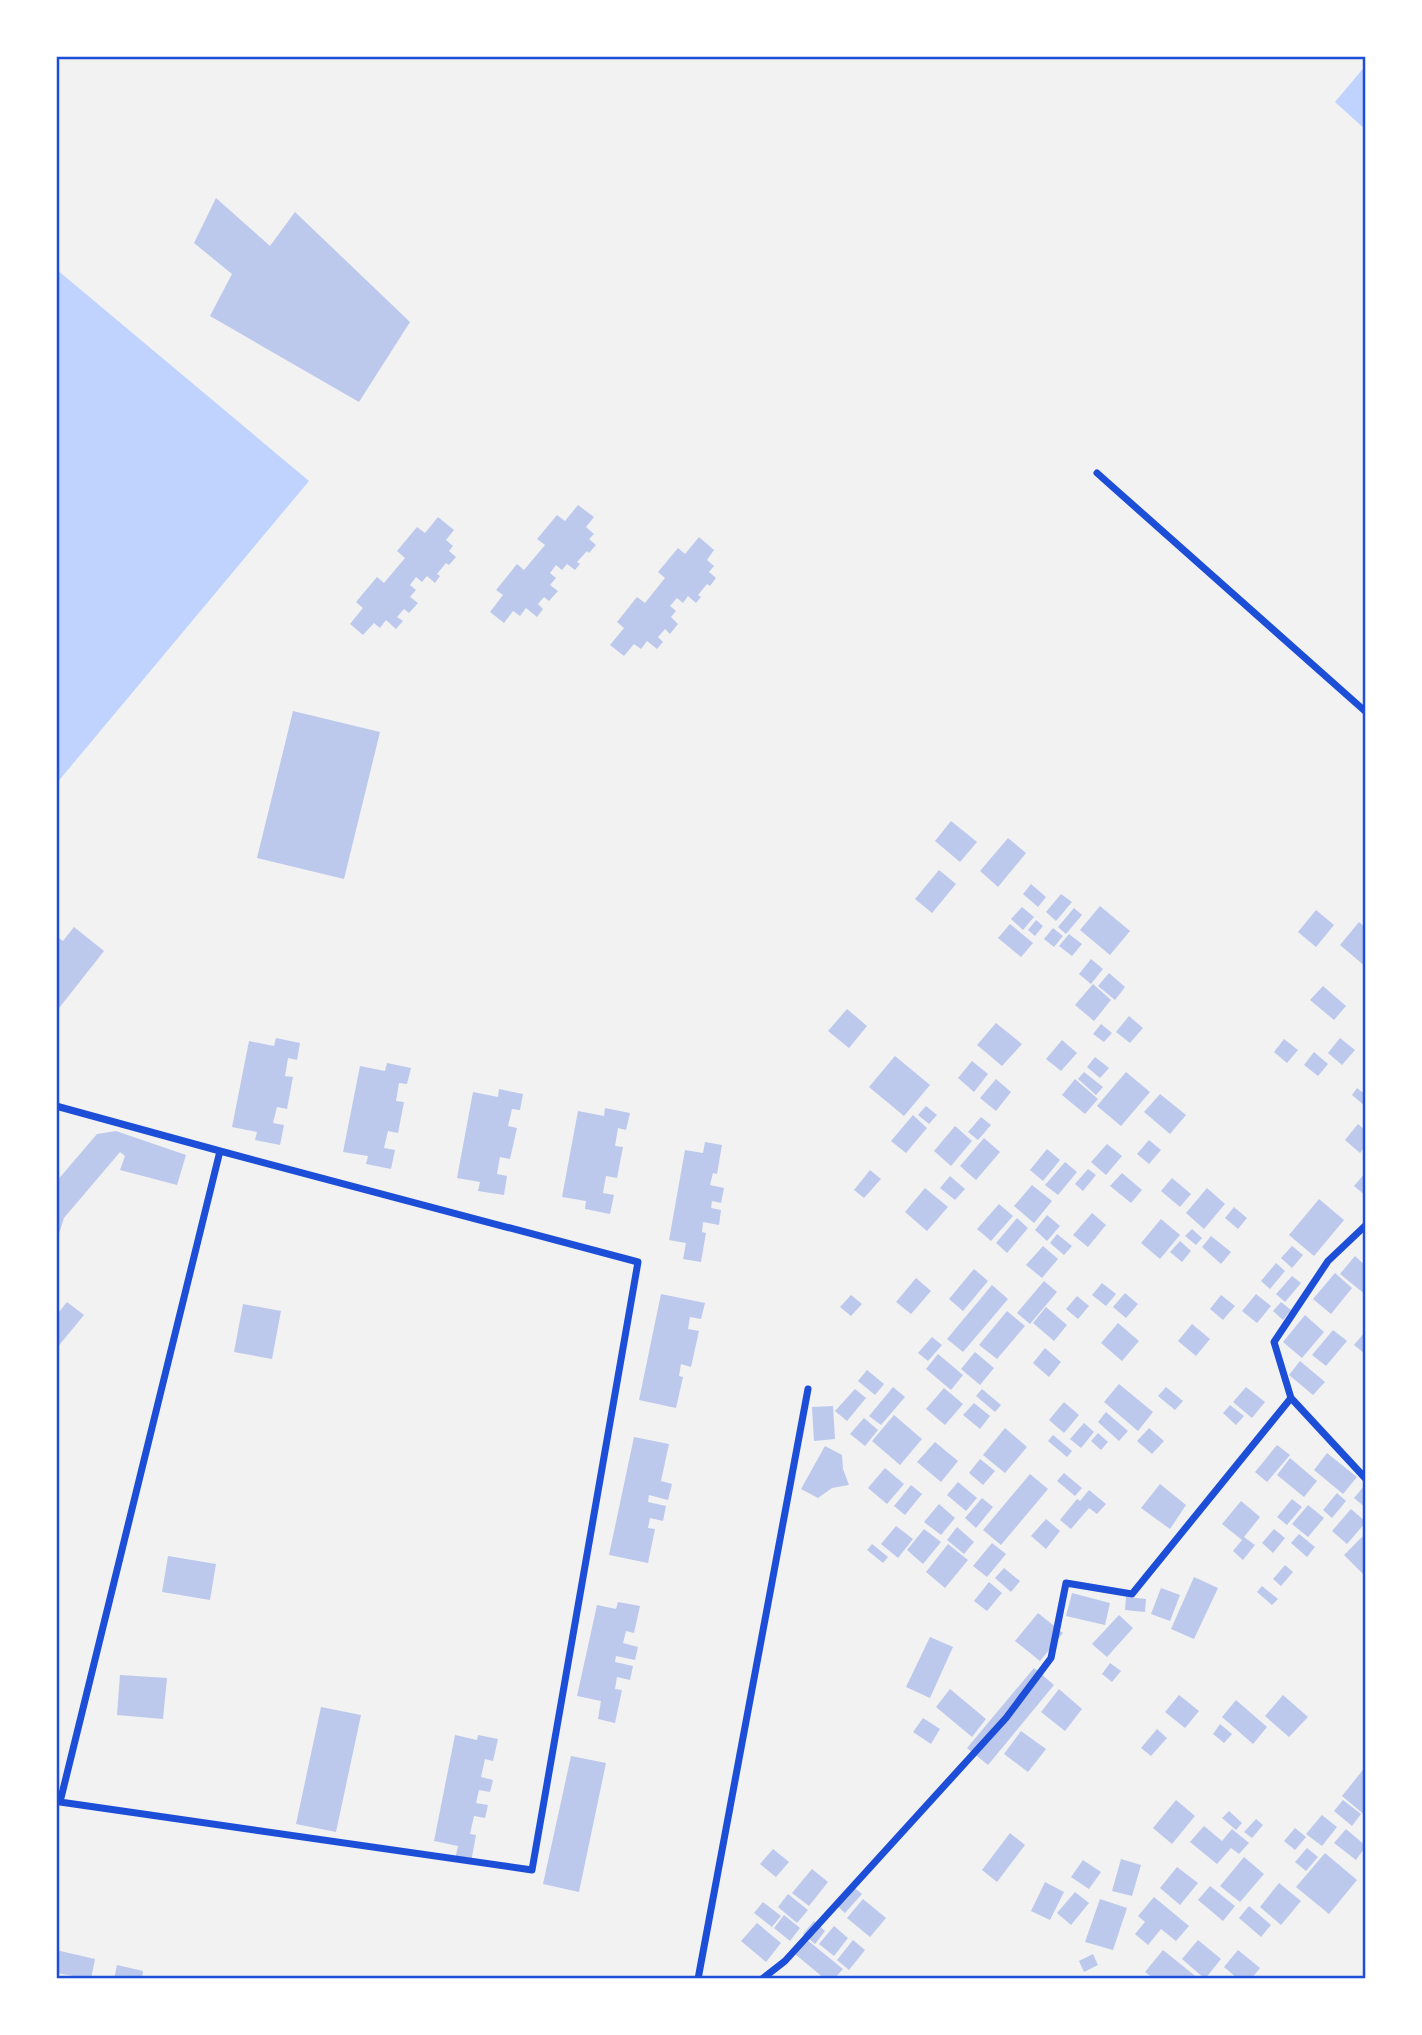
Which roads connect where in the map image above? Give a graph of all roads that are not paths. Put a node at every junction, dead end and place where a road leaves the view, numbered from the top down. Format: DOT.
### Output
graph roads {
  1 [pos="1097,473"];
  2 [pos="1366,712"];
  3 [pos="56,1106"];
  4 [pos="220,1150"];
  5 [pos="1366,1225"];
  6 [pos="808,1390"];
  7 [pos="1291,1398"];
  8 [pos="1366,1479"];
  9 [pos="698,1979"];
  10 [pos="762,1979"];
  1 -- 2 [label="street"];
  3 -- 4 [label="street"];
  4 -- 4 [label="street"];
  5 -- 7 [label="street"];
  6 -- 9 [label="street"];
  7 -- 8 [label="street"];
  7 -- 10 [label="street"];
}
